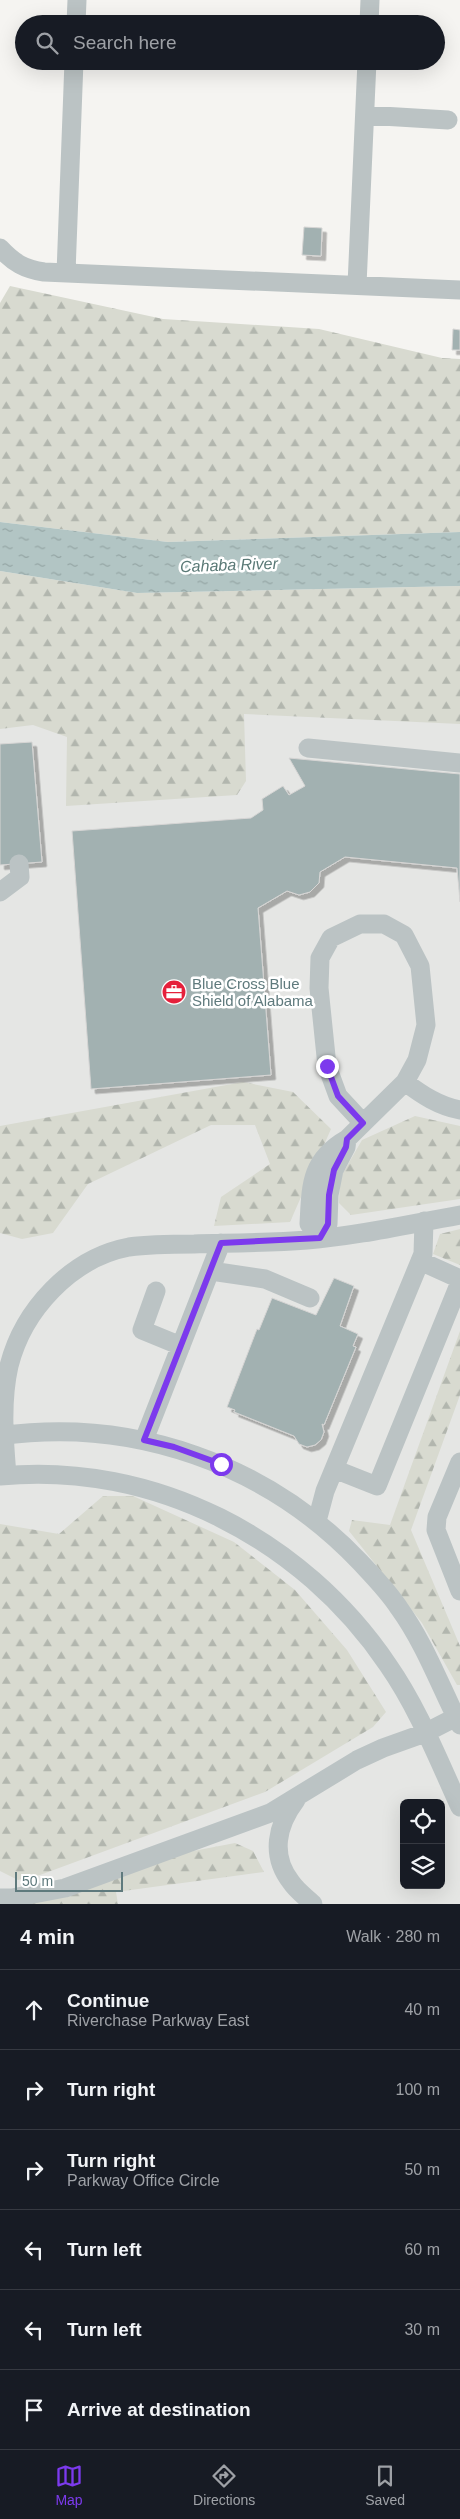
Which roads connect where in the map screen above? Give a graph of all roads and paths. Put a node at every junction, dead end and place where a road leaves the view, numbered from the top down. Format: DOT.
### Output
graph roads {
  1 [pos="77,0"];
  2 [pos="370,0"];
  3 [pos="76,15"];
  4 [pos="369,15"];
  5 [pos="74,70"];
  6 [pos="367,70"];
  7 [pos="365,115"];
  8 [pos="448,120"];
  9 [pos="0,248"];
  10 [pos="66,273"];
  11 [pos="357,285"];
  12 [pos="460,290"];
  13 [pos="308,748"];
  14 [pos="460,763"];
  15 [pos="19,864"];
  16 [pos="0,892"];
  17 [pos="405,1082"];
  18 [pos="460,1110"];
  19 [pos="363,1123"];
  20 [pos="460,1215"];
  21 [pos="424,1221"];
  22 [pos="320,1238"];
  23 [pos="221,1243"];
  24 [pos="420,1261"];
  25 [pos="211,1271"];
  26 [pos="460,1281"];
  27 [pos="156,1291"];
  28 [pos="310,1298"];
  29 [pos="181,1346"];
  30 [pos="3,1436"];
  31 [pos="144,1440"];
  32 [pos="460,1462"];
  33 [pos="334,1469"];
  34 [pos="4,1476"];
  35 [pos="317,1521"];
  36 [pos="460,1591"];
  37 [pos="459,1719"];
  38 [pos="425,1733"];
  39 [pos="298,1797"];
  40 [pos="460,1806"];
  41 [pos="0,1898"];
  42 [pos="313,1904"];
  1 -- 3 [label="street"];
  2 -- 4 [label="street"];
  5 -- 10 [label="street"];
  6 -- 7 [label="street"];
  7 -- 8 [label="street"];
  7 -- 11 [label="street"];
  9 -- 10 [label="street"];
  10 -- 11 [label="street"];
  11 -- 12 [label="street"];
  13 -- 14 [label="street"];
  15 -- 16 [label="street"];
  17 -- 18 [label="street"];
  17 -- 19 [label="street"];
  17 -- 19 [label="street"];
  19 -- 22 [label="street"];
  20 -- 21 [label="street"];
  21 -- 22 [label="street"];
  21 -- 24 [label="street"];
  22 -- 23 [label="street"];
  23 -- 25 [label="street"];
  23 -- 30 [label="street"];
  24 -- 26 [label="street"];
  24 -- 33 [label="street"];
  25 -- 28 [label="street"];
  25 -- 29 [label="street"];
  26 -- 33 [label="street"];
  27 -- 29 [label="street"];
  29 -- 31 [label="street"];
  30 -- 31 [label="street"];
  30 -- 34 [label="street"];
  31 -- 35 [label="street"];
  32 -- 36 [label="street"];
  33 -- 35 [label="street"];
  34 -- 38 [label="street"];
  35 -- 37 [label="street"];
  37 -- 38 [label="street"];
  38 -- 39 [label="street"];
  38 -- 40 [label="street"];
  39 -- 41 [label="street"];
  39 -- 42 [label="street"];
}
